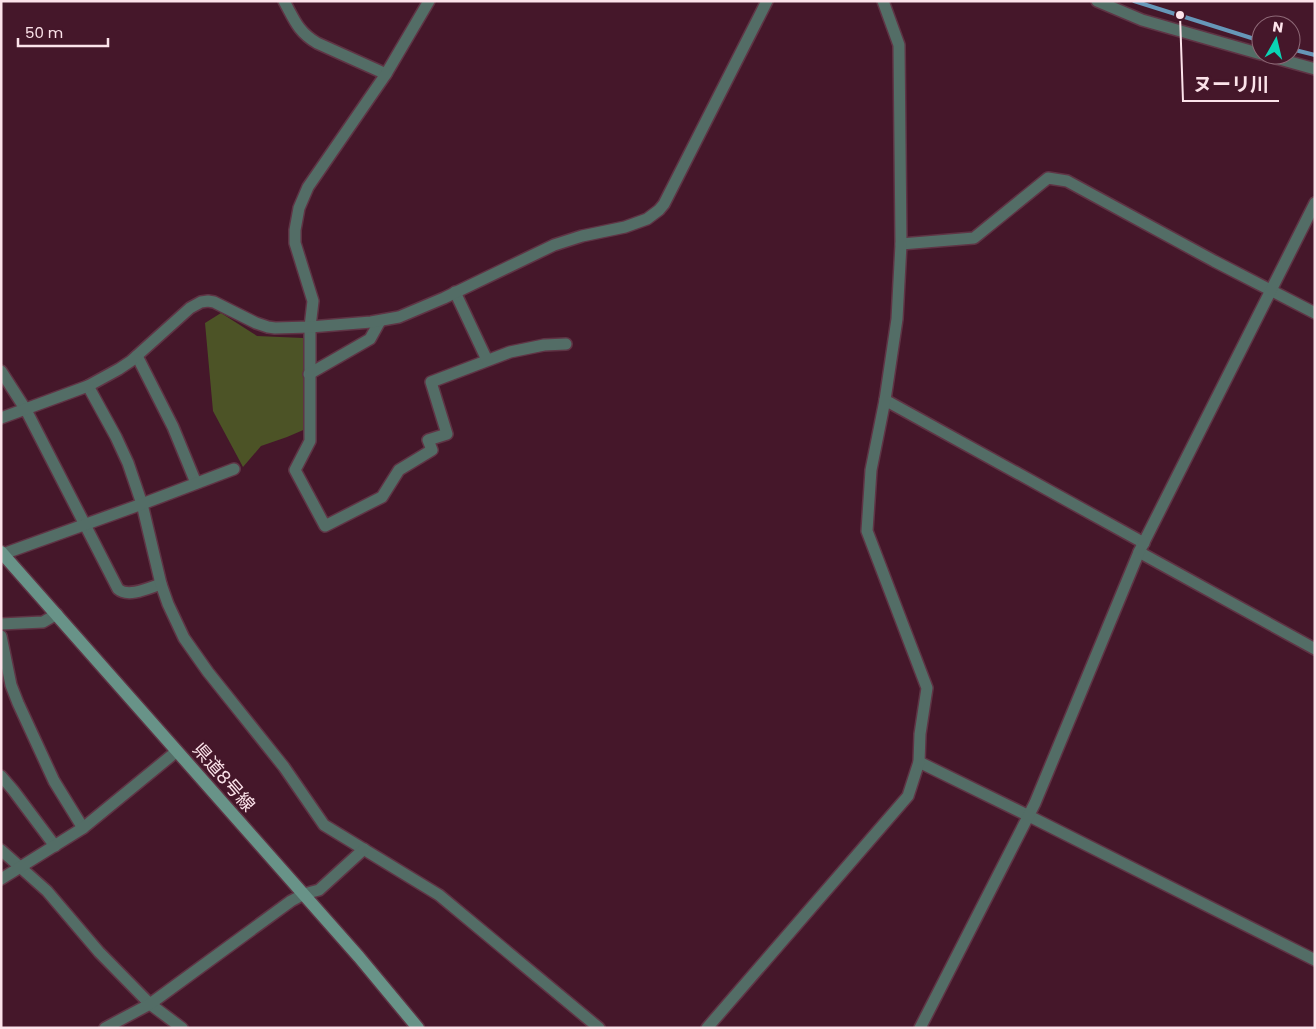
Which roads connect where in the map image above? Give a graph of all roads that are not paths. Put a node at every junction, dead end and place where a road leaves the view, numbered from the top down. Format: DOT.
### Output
graph roads {
  1 [pos="284,1"];
  2 [pos="429,1"];
  3 [pos="767,1"];
  4 [pos="883,1"];
  5 [pos="1097,1"];
  6 [pos="1251,51"];
  7 [pos="1301,65"];
  8 [pos="1315,69"];
  9 [pos="386,74"];
  10 [pos="1315,204"];
  11 [pos="901,244"];
  12 [pos="1271,289"];
  13 [pos="455,292"];
  14 [pos="1315,313"];
  15 [pos="380,320"];
  16 [pos="310,327"];
  17 [pos="566,344"];
  18 [pos="137,356"];
  19 [pos="487,360"];
  20 [pos="1,371"];
  21 [pos="309,374"];
  22 [pos="88,386"];
  23 [pos="885,400"];
  24 [pos="26,410"];
  25 [pos="1,418"];
  26 [pos="234,469"];
  27 [pos="196,483"];
  28 [pos="142,504"];
  29 [pos="85,524"];
  30 [pos="1141,548"];
  31 [pos="2,553"];
  32 [pos="161,584"];
  33 [pos="57,614"];
  34 [pos="1,624"];
  35 [pos="1,636"];
  36 [pos="1315,649"];
  37 [pos="177,751"];
  38 [pos="920,762"];
  39 [pos="1,776"];
  40 [pos="1029,816"];
  41 [pos="83,828"];
  42 [pos="55,846"];
  43 [pos="364,849"];
  44 [pos="1,850"];
  45 [pos="20,868"];
  46 [pos="1,879"];
  47 [pos="304,894"];
  48 [pos="1315,960"];
  49 [pos="150,1004"];
  50 [pos="105,1028"];
  51 [pos="182,1028"];
  52 [pos="418,1028"];
  53 [pos="599,1028"];
  54 [pos="706,1028"];
  55 [pos="920,1028"];
  1 -- 9 [label="street"];
  2 -- 9 [label="street"];
  3 -- 13 [label="street"];
  4 -- 11 [label="street"];
  5 -- 6 [label="street"];
  7 -- 8 [label="street"];
  9 -- 16 [label="street"];
  10 -- 12 [label="street"];
  11 -- 12 [label="street"];
  11 -- 23 [label="street"];
  12 -- 14 [label="street"];
  12 -- 30 [label="street"];
  13 -- 15 [label="street"];
  13 -- 19 [label="street"];
  15 -- 16 [label="street"];
  15 -- 21 [label="street"];
  16 -- 18 [label="street"];
  16 -- 21 [label="street"];
  17 -- 19 [label="street"];
  18 -- 22 [label="street"];
  18 -- 27 [label="street"];
  19 -- 21 [label="street"];
  20 -- 24 [label="street"];
  22 -- 24 [label="street"];
  22 -- 28 [label="street"];
  23 -- 30 [label="street"];
  23 -- 38 [label="street"];
  24 -- 25 [label="street"];
  24 -- 29 [label="street"];
  26 -- 27 [label="street"];
  27 -- 28 [label="street"];
  28 -- 29 [label="street"];
  28 -- 32 [label="street"];
  29 -- 31 [label="street"];
  29 -- 32 [label="street"];
  30 -- 36 [label="street"];
  30 -- 40 [label="street"];
  31 -- 33 [label="main road, 県道8号線"];
  32 -- 43 [label="street"];
  33 -- 34 [label="street"];
  33 -- 37 [label="main road, 県道8号線"];
  35 -- 41 [label="street"];
  37 -- 41 [label="street"];
  37 -- 47 [label="main road, 県道8号線"];
  38 -- 40 [label="street"];
  38 -- 54 [label="street"];
  39 -- 42 [label="street"];
  40 -- 48 [label="street"];
  40 -- 55 [label="street"];
  41 -- 42 [label="street"];
  42 -- 45 [label="street"];
  43 -- 47 [label="street"];
  43 -- 53 [label="street"];
  44 -- 45 [label="street"];
  45 -- 46 [label="street"];
  45 -- 49 [label="street"];
  47 -- 49 [label="street"];
  47 -- 52 [label="main road, 県道8号線"];
  49 -- 50 [label="street"];
  49 -- 51 [label="street"];
}
